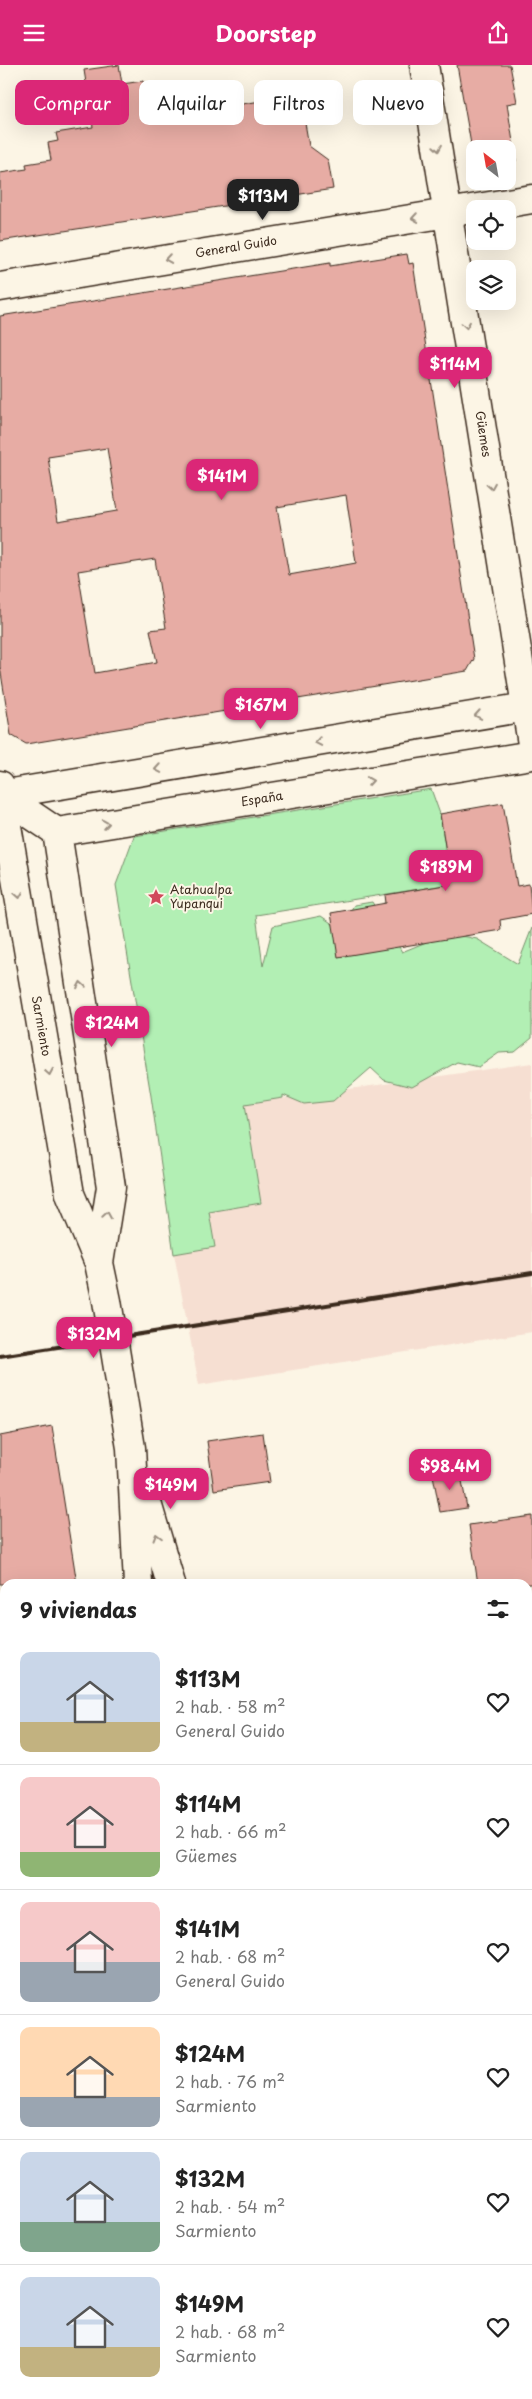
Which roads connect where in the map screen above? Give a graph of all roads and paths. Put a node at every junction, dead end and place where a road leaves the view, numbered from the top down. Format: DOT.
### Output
graph roads {
  1 [pos="424,65"];
  2 [pos="532,199"];
  3 [pos="448,212"];
  4 [pos="0,287"];
  5 [pos="529,706"];
  6 [pos="532,744"];
  7 [pos="532,755"];
  8 [pos="1,792"];
  9 [pos="57,832"];
  10 [pos="99,1263"];
  11 [pos="131,1448"];
  12 [pos="138,1579"];
  13 [pos="170,1579"];
  1 -- 3 [label="street, Güemes, one-way"];
  2 -- 3 [label="street, General Guido"];
  3 -- 4 [label="street, General Guido, one-way"];
  3 -- 5 [label="street, Güemes, one-way"];
  5 -- 6 [label="street, Güemes"];
  5 -- 8 [label="street, one-way"];
  9 -- 7 [label="street, España, one-way"];
  8 -- 9 [label="street"];
  8 -- 10 [label="street, Sarmiento, one-way"];
  10 -- 9 [label="street, Sarmiento, one-way"];
  10 -- 11 [label="street, Sarmiento"];
  11 -- 12 [label="street, Sarmiento"];
  13 -- 11 [label="street, Sarmiento, one-way"];
}
